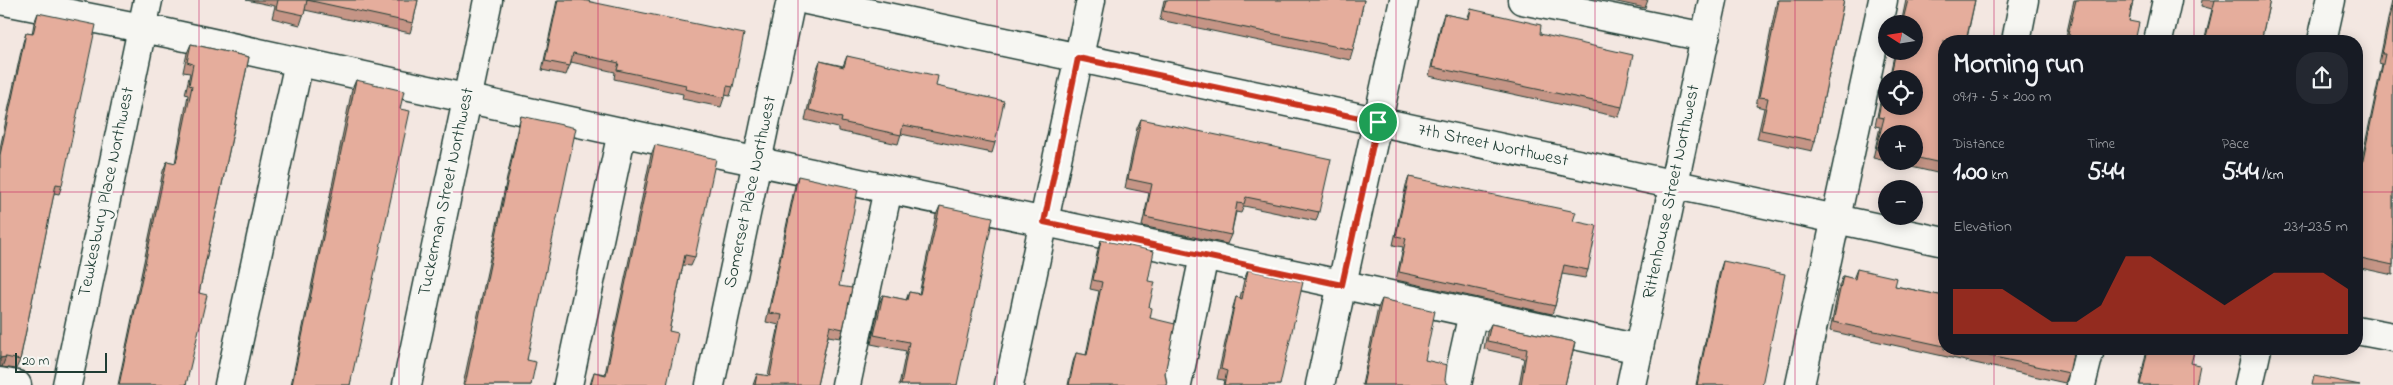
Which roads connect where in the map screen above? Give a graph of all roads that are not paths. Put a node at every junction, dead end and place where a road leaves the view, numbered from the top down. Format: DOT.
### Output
graph roads {
  1 [pos="0,0"];
  2 [pos="148,0"];
  3 [pos="488,0"];
  4 [pos="791,0"];
  5 [pos="808,0"];
  6 [pos="1091,0"];
  7 [pos="1404,0"];
  8 [pos="1713,0"];
  9 [pos="1883,0"];
  10 [pos="2024,0"];
  11 [pos="2167,0"];
  12 [pos="2331,0"];
  13 [pos="1533,1"];
  14 [pos="142,29"];
  15 [pos="2017,35"];
  16 [pos="2159,35"];
  17 [pos="2323,35"];
  18 [pos="1705,38"];
  19 [pos="1078,58"];
  20 [pos="299,62"];
  21 [pos="467,98"];
  22 [pos="1378,122"];
  23 [pos="622,132"];
  24 [pos="757,162"];
  25 [pos="1674,184"];
  26 [pos="888,189"];
  27 [pos="1836,219"];
  28 [pos="1044,222"];
  29 [pos="1938,241"];
  30 [pos="1204,256"];
  31 [pos="1342,285"];
  32 [pos="1473,313"];
  33 [pos="2363,331"];
  34 [pos="2393,337"];
  35 [pos="1639,349"];
  36 [pos="2088,355"];
  37 [pos="2256,355"];
  38 [pos="0,382"];
  39 [pos="16,385"];
  40 [pos="67,385"];
  41 [pos="229,385"];
  42 [pos="406,385"];
  43 [pos="568,385"];
  44 [pos="710,385"];
  45 [pos="846,385"];
  46 [pos="1009,385"];
  47 [pos="1177,385"];
  48 [pos="1320,385"];
  49 [pos="1457,385"];
  50 [pos="1631,385"];
  51 [pos="1800,385"];
  52 [pos="2081,385"];
  53 [pos="2249,385"];
  1 -- 14 [label="street"];
  2 -- 14 [label="street, Tewkesbury Place Northwest"];
  3 -- 21 [label="street, Tuckerman Street Northwest"];
  4 -- 24 [label="street, Somerset Place Northwest"];
  5 -- 19 [label="street, 7th Street Northwest"];
  6 -- 19 [label="street"];
  7 -- 22 [label="street"];
  8 -- 18 [label="street, Rittenhouse Street Northwest"];
  9 -- 27 [label="street"];
  10 -- 15 [label="street"];
  11 -- 16 [label="street"];
  12 -- 17 [label="street"];
  13 -- 18 [label="street"];
  14 -- 20 [label="street"];
  14 -- 40 [label="street, Tewkesbury Place Northwest"];
  18 -- 25 [label="street, Rittenhouse Street Northwest"];
  19 -- 22 [label="street, 7th Street Northwest"];
  19 -- 28 [label="street"];
  20 -- 21 [label="street"];
  20 -- 41 [label="street"];
  21 -- 23 [label="street"];
  21 -- 42 [label="street, Tuckerman Street Northwest"];
  22 -- 25 [label="street, 7th Street Northwest"];
  22 -- 31 [label="street"];
  23 -- 24 [label="street"];
  23 -- 43 [label="street"];
  24 -- 26 [label="street"];
  24 -- 44 [label="street, Somerset Place Northwest"];
  25 -- 27 [label="street, 7th Street Northwest"];
  25 -- 35 [label="street, Rittenhouse Street Northwest"];
  26 -- 28 [label="street"];
  26 -- 45 [label="street"];
  27 -- 29 [label="street, 7th Street Northwest"];
  27 -- 51 [label="street"];
  28 -- 30 [label="street"];
  28 -- 46 [label="street"];
  30 -- 31 [label="street"];
  30 -- 47 [label="street"];
  31 -- 32 [label="street"];
  31 -- 48 [label="street"];
  32 -- 35 [label="street"];
  32 -- 49 [label="street"];
  33 -- 34 [label="street"];
  35 -- 50 [label="street, Rittenhouse Street Northwest"];
  36 -- 52 [label="street"];
  37 -- 53 [label="street"];
  38 -- 39 [label="street"];
}
